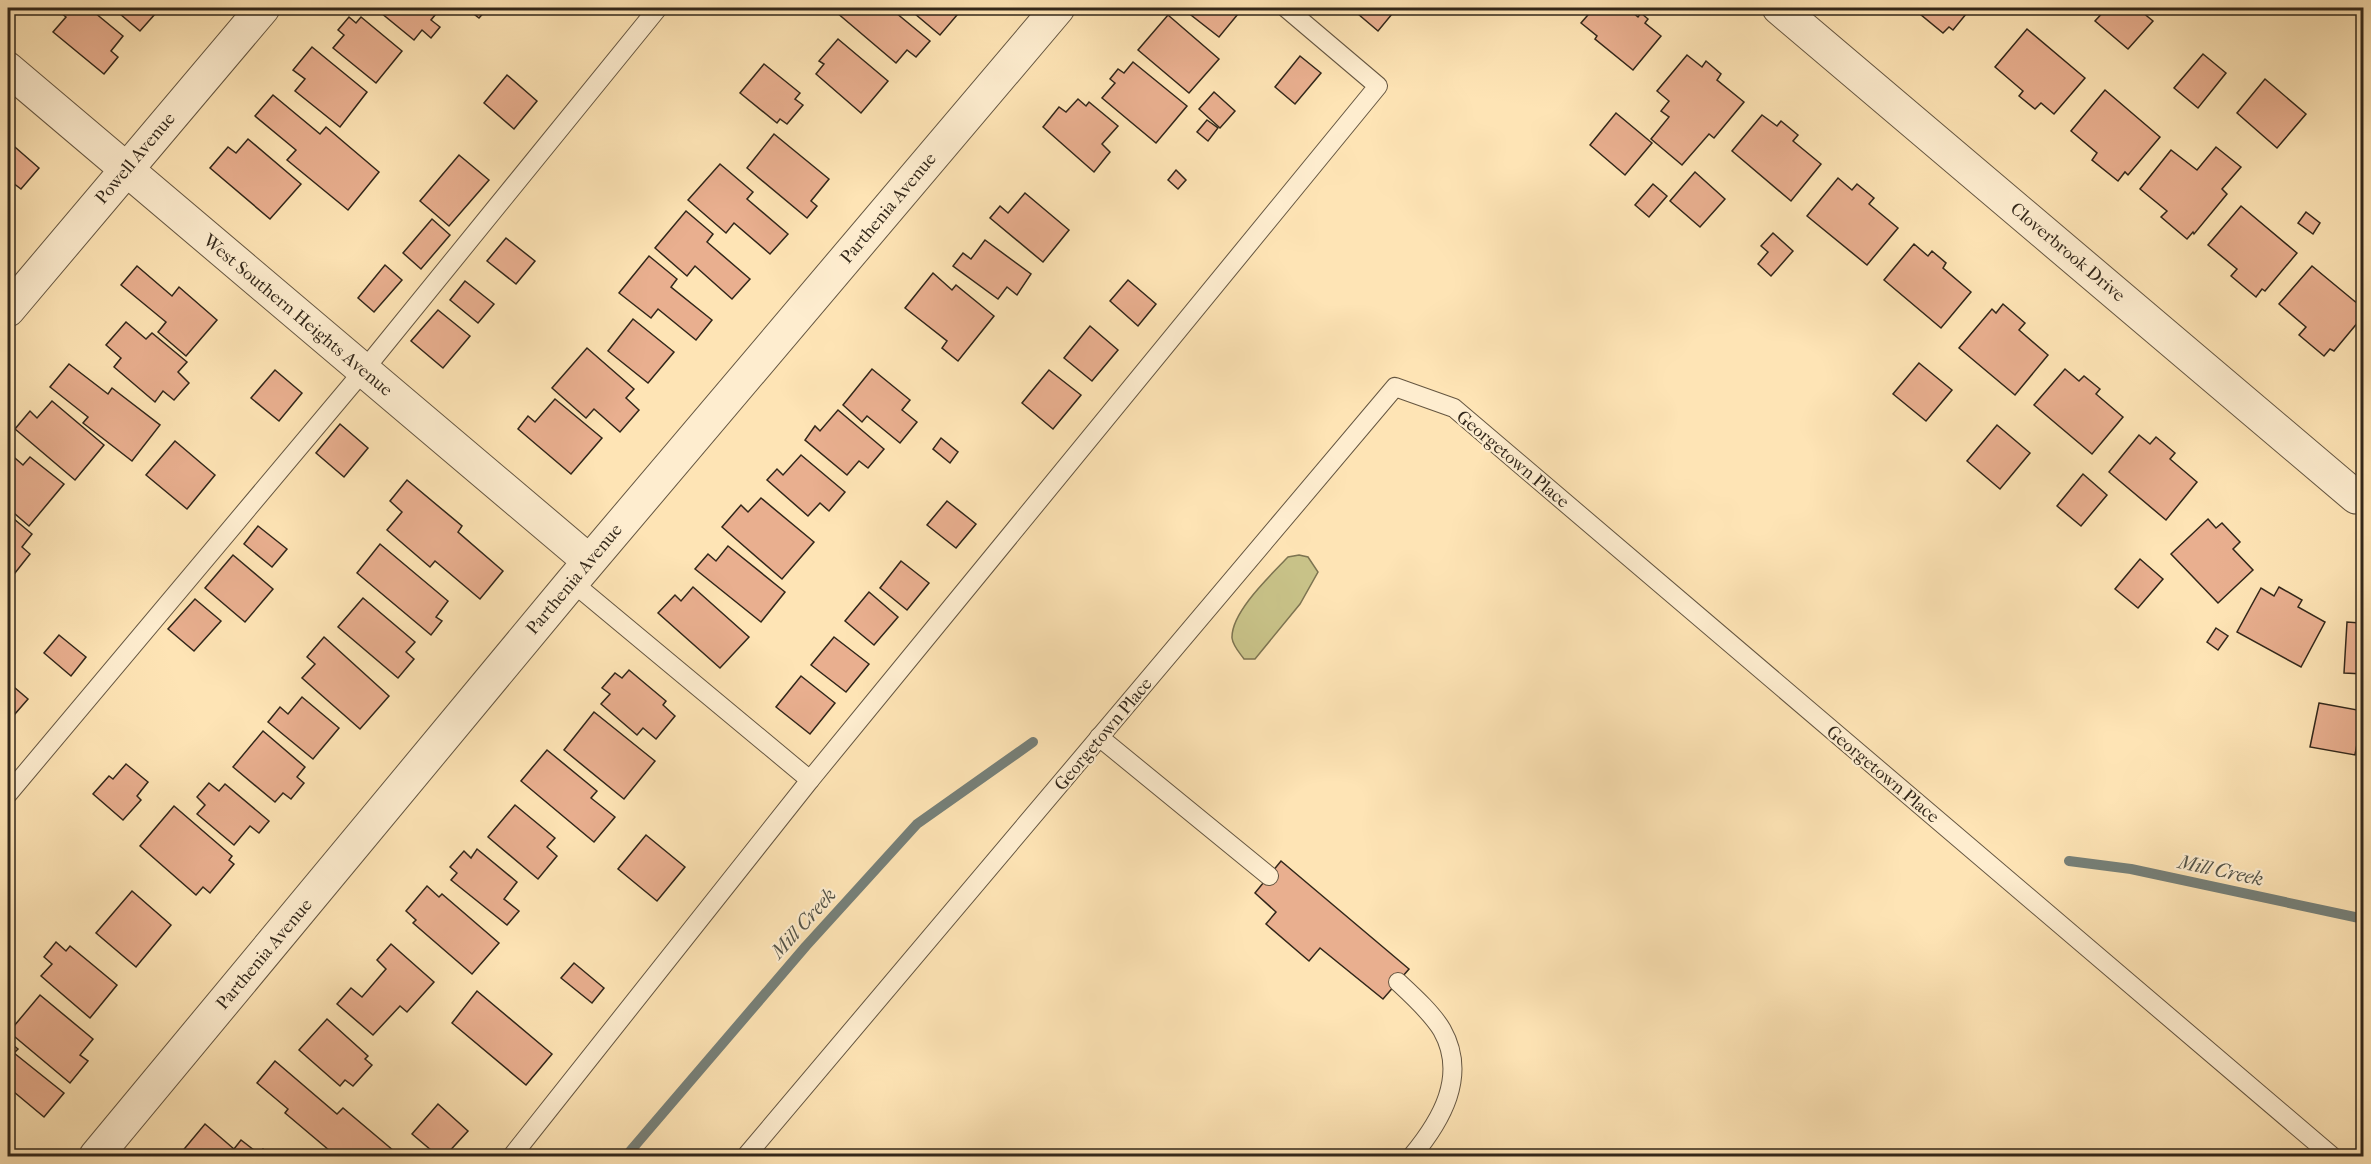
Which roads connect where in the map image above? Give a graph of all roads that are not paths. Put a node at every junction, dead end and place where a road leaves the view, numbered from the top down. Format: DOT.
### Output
graph roads {
  1 [pos="263,8"];
  2 [pos="658,8"];
  3 [pos="1058,8"];
  4 [pos="1286,8"];
  5 [pos="1779,8"];
  6 [pos="8,69"];
  7 [pos="126,169"];
  8 [pos="8,310"];
  9 [pos="364,370"];
  10 [pos="2356,497"];
  11 [pos="580,571"];
  12 [pos="1099,737"];
  13 [pos="810,780"];
  14 [pos="8,794"];
  15 [pos="1269,876"];
  16 [pos="1398,982"];
  17 [pos="96,1156"];
  18 [pos="512,1156"];
  19 [pos="746,1156"];
  20 [pos="1412,1156"];
  21 [pos="2332,1156"];
  1 -- 7 [label="street, Powell Avenue"];
  2 -- 9 [label="lane"];
  3 -- 11 [label="street, Parthenia Avenue"];
  4 -- 13 [label="lane"];
  5 -- 10 [label="street, Cloverbrook Drive"];
  6 -- 7 [label="street, West Southern Heights Avenue"];
  7 -- 8 [label="street, Powell Avenue"];
  7 -- 9 [label="street, West Southern Heights Avenue"];
  9 -- 11 [label="street, West Southern Heights Avenue"];
  9 -- 14 [label="lane"];
  11 -- 13 [label="lane"];
  11 -- 17 [label="street, Parthenia Avenue"];
  12 -- 15 [label="lane"];
  12 -- 19 [label="lane, Georgetown Place"];
  12 -- 21 [label="lane, Georgetown Place"];
  13 -- 18 [label="lane"];
  16 -- 20 [label="lane"];
}
